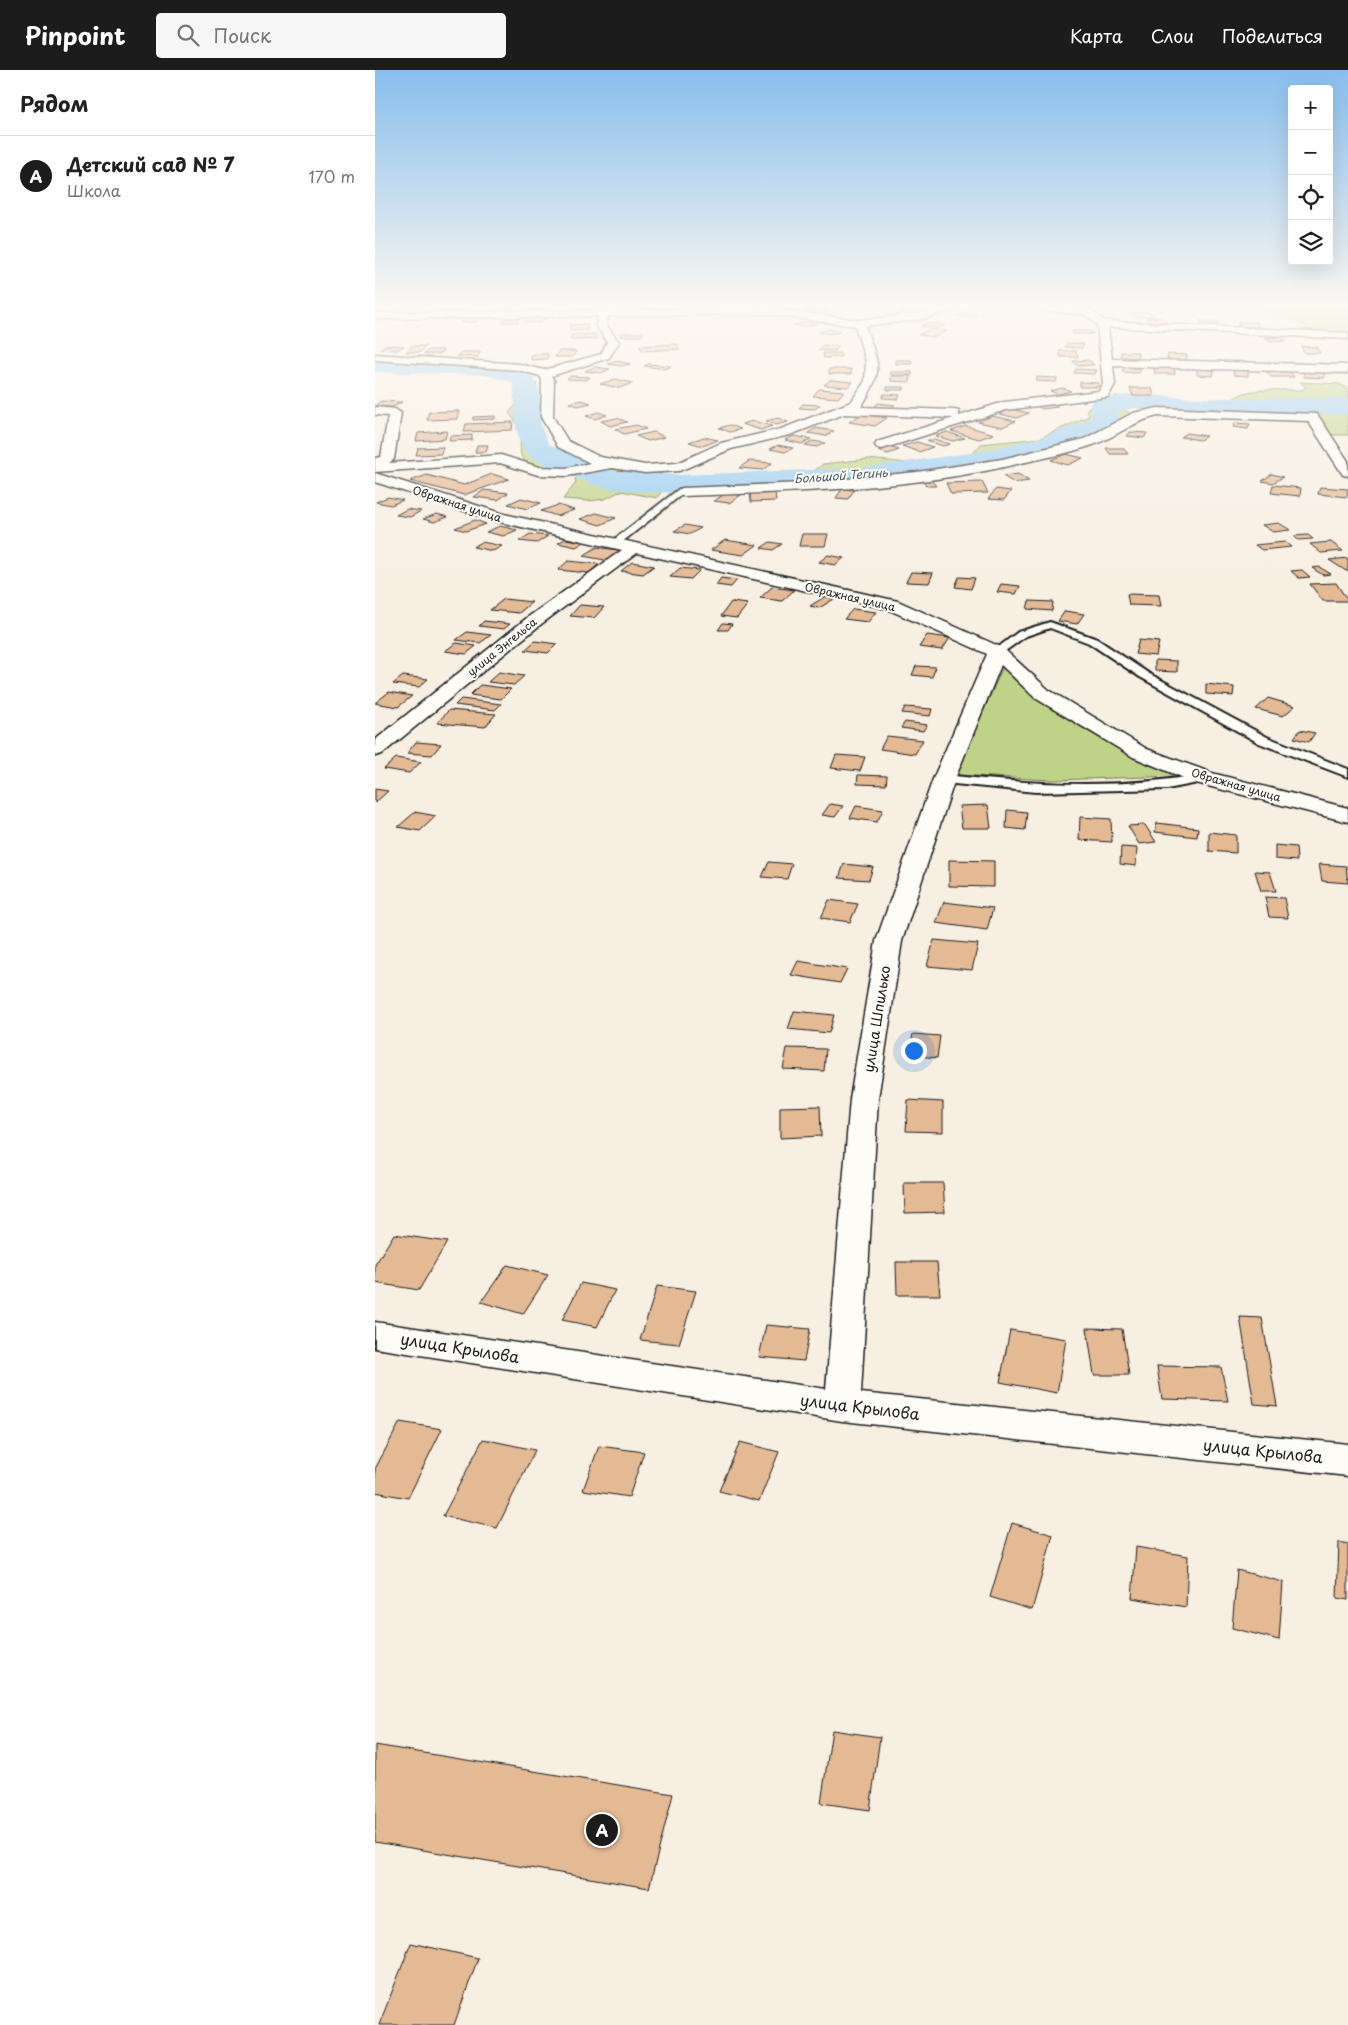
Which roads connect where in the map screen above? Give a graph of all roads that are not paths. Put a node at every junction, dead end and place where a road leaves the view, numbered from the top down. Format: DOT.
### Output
graph roads {
  1 [pos="548,398"];
  2 [pos="860,398"];
  3 [pos="1069,398"];
  4 [pos="843,410"];
  5 [pos="375,411"];
  6 [pos="971,415"];
  7 [pos="882,445"];
  8 [pos="375,463"];
  9 [pos="610,464"];
  10 [pos="375,468"];
  11 [pos="1348,472"];
  12 [pos="375,477"];
  13 [pos="682,492"];
  14 [pos="614,544"];
  15 [pos="633,549"];
  16 [pos="997,652"];
  17 [pos="375,750"];
  18 [pos="1348,774"];
  19 [pos="1204,778"];
  20 [pos="944,779"];
  21 [pos="1348,815"];
  22 [pos="375,1335"];
  23 [pos="842,1406"];
  24 [pos="1348,1460"];
  1 -- 9 [label="street"];
  2 -- 4 [label="street"];
  3 -- 6 [label="street"];
  4 -- 6 [label="street"];
  4 -- 9 [label="street"];
  5 -- 8 [label="street"];
  6 -- 7 [label="street"];
  9 -- 10 [label="street"];
  11 -- 13 [label="street"];
  12 -- 14 [label="street, Овражная улица"];
  13 -- 14 [label="lane"];
  14 -- 15 [label="street, Овражная улица"];
  15 -- 16 [label="street, Овражная улица"];
  15 -- 17 [label="street, улица Энгельса"];
  16 -- 18 [label="lane"];
  16 -- 19 [label="street, Овражная улица"];
  16 -- 20 [label="street, улица Шпилько"];
  19 -- 20 [label="lane"];
  19 -- 21 [label="street, Овражная улица"];
  20 -- 23 [label="street, улица Шпилько"];
  22 -- 23 [label="street, улица Крылова"];
  23 -- 24 [label="street, улица Крылова"];
}
